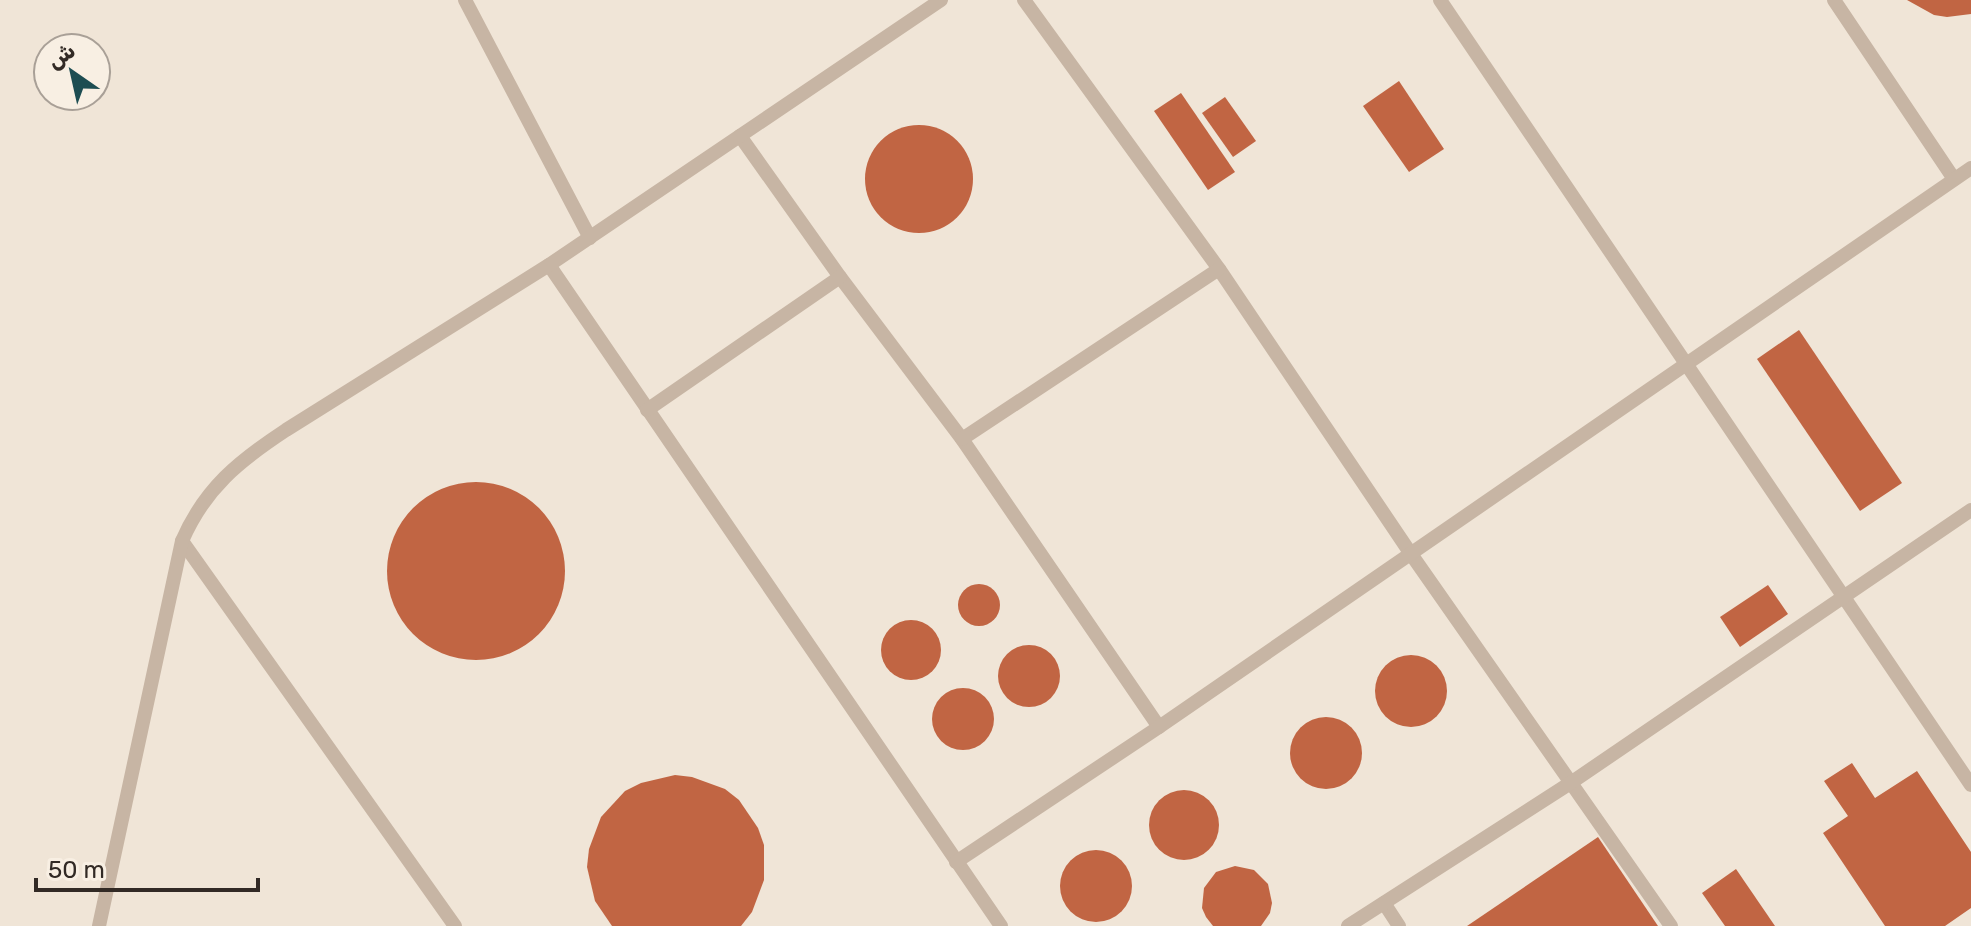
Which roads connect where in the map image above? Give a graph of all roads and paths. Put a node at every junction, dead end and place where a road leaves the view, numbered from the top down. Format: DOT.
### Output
graph roads {
  1 [pos="465,0"];
  2 [pos="941,0"];
  3 [pos="1024,0"];
  4 [pos="1440,0"];
  5 [pos="1834,0"];
  6 [pos="740,136"];
  7 [pos="1971,168"];
  8 [pos="1954,179"];
  9 [pos="590,238"];
  10 [pos="549,265"];
  11 [pos="1219,269"];
  12 [pos="840,277"];
  13 [pos="1687,365"];
  14 [pos="647,410"];
  15 [pos="962,439"];
  16 [pos="1971,510"];
  17 [pos="182,541"];
  18 [pos="1411,554"];
  19 [pos="1844,595"];
  20 [pos="1159,727"];
  21 [pos="1572,782"];
  22 [pos="1971,785"];
  23 [pos="956,862"];
  24 [pos="1384,903"];
  25 [pos="99,926"];
  26 [pos="455,926"];
  27 [pos="1001,926"];
  28 [pos="1348,926"];
  29 [pos="1399,926"];
  30 [pos="1671,926"];
  1 -- 9 [label="lane"];
  2 -- 6 [label="lane"];
  3 -- 11 [label="lane"];
  4 -- 13 [label="lane"];
  5 -- 8 [label="lane"];
  6 -- 9 [label="lane"];
  6 -- 12 [label="lane"];
  7 -- 8 [label="lane"];
  8 -- 13 [label="lane"];
  9 -- 10 [label="lane"];
  10 -- 14 [label="lane"];
  10 -- 17 [label="lane"];
  11 -- 15 [label="lane"];
  11 -- 18 [label="lane"];
  12 -- 14 [label="lane"];
  12 -- 15 [label="lane"];
  13 -- 18 [label="lane"];
  13 -- 19 [label="lane"];
  14 -- 23 [label="lane"];
  15 -- 20 [label="lane"];
  16 -- 19 [label="lane"];
  17 -- 25 [label="lane"];
  17 -- 26 [label="lane"];
  18 -- 20 [label="lane"];
  18 -- 21 [label="lane"];
  19 -- 21 [label="lane"];
  19 -- 22 [label="lane"];
  20 -- 23 [label="lane"];
  21 -- 24 [label="lane"];
  21 -- 30 [label="lane"];
  23 -- 27 [label="lane"];
  24 -- 28 [label="lane"];
  24 -- 29 [label="lane"];
}
